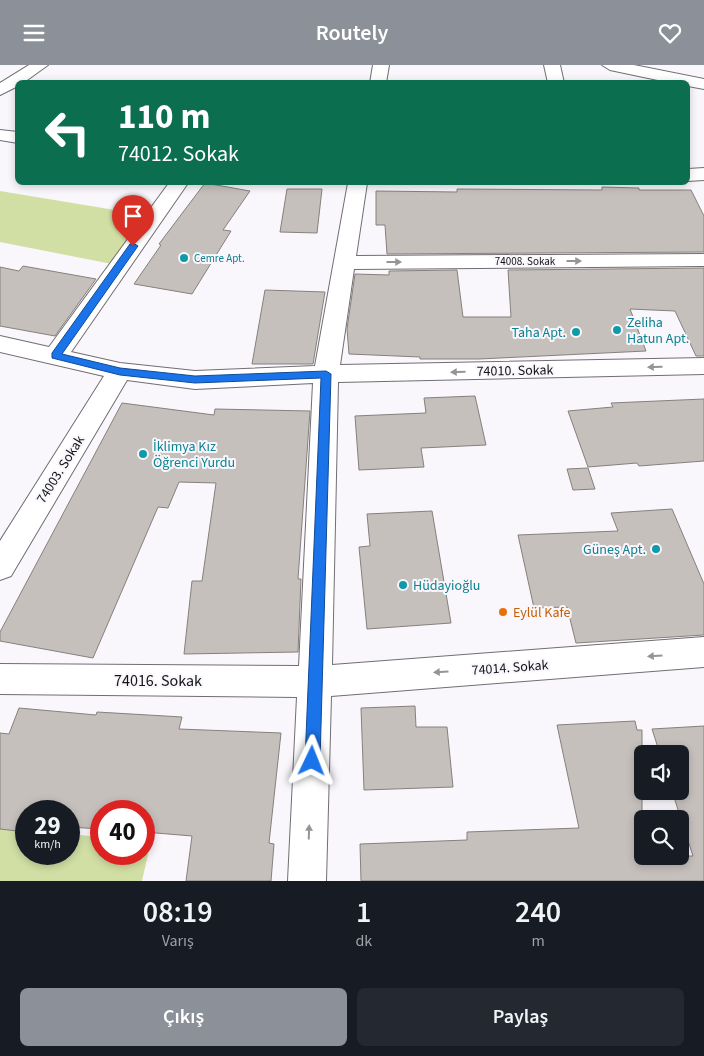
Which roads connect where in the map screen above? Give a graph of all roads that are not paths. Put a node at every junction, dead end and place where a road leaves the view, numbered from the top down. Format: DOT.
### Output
graph roads {
  1 [pos="40,65"];
  2 [pos="381,65"];
  3 [pos="552,65"];
  4 [pos="610,65"];
  5 [pos="16,80"];
  6 [pos="378,80"];
  7 [pos="555,80"];
  8 [pos="684,80"];
  9 [pos="15,81"];
  10 [pos="690,81"];
  11 [pos="704,84"];
  12 [pos="0,90"];
  13 [pos="0,135"];
  14 [pos="15,138"];
  15 [pos="704,174"];
  16 [pos="690,175"];
  17 [pos="177,185"];
  18 [pos="357,185"];
  19 [pos="704,260"];
  20 [pos="346,263"];
  21 [pos="0,344"];
  22 [pos="55,356"];
  23 [pos="704,366"];
  24 [pos="120,371"];
  25 [pos="326,374"];
  26 [pos="0,567"];
  27 [pos="704,653"];
  28 [pos="0,679"];
  29 [pos="316,681"];
  30 [pos="308,881"];
  1 -- 5 [label="street"];
  2 -- 6 [label="street"];
  3 -- 7 [label="street"];
  4 -- 8 [label="street"];
  9 -- 12 [label="street"];
  10 -- 11 [label="street"];
  13 -- 14 [label="street"];
  15 -- 16 [label="street"];
  17 -- 22 [label="street"];
  18 -- 20 [label="street"];
  20 -- 19 [label="street, 74008. Sokak, one-way"];
  20 -- 25 [label="street"];
  21 -- 22 [label="street, 74010. Sokak"];
  22 -- 24 [label="street, 74010. Sokak"];
  23 -- 25 [label="street, 74010. Sokak, one-way"];
  24 -- 25 [label="street, 74010. Sokak"];
  24 -- 26 [label="street, 74003. Sokak"];
  25 -- 29 [label="street"];
  27 -- 29 [label="street, 74014. Sokak, one-way"];
  28 -- 29 [label="street, 74016. Sokak"];
  30 -- 29 [label="street, one-way"];
}
